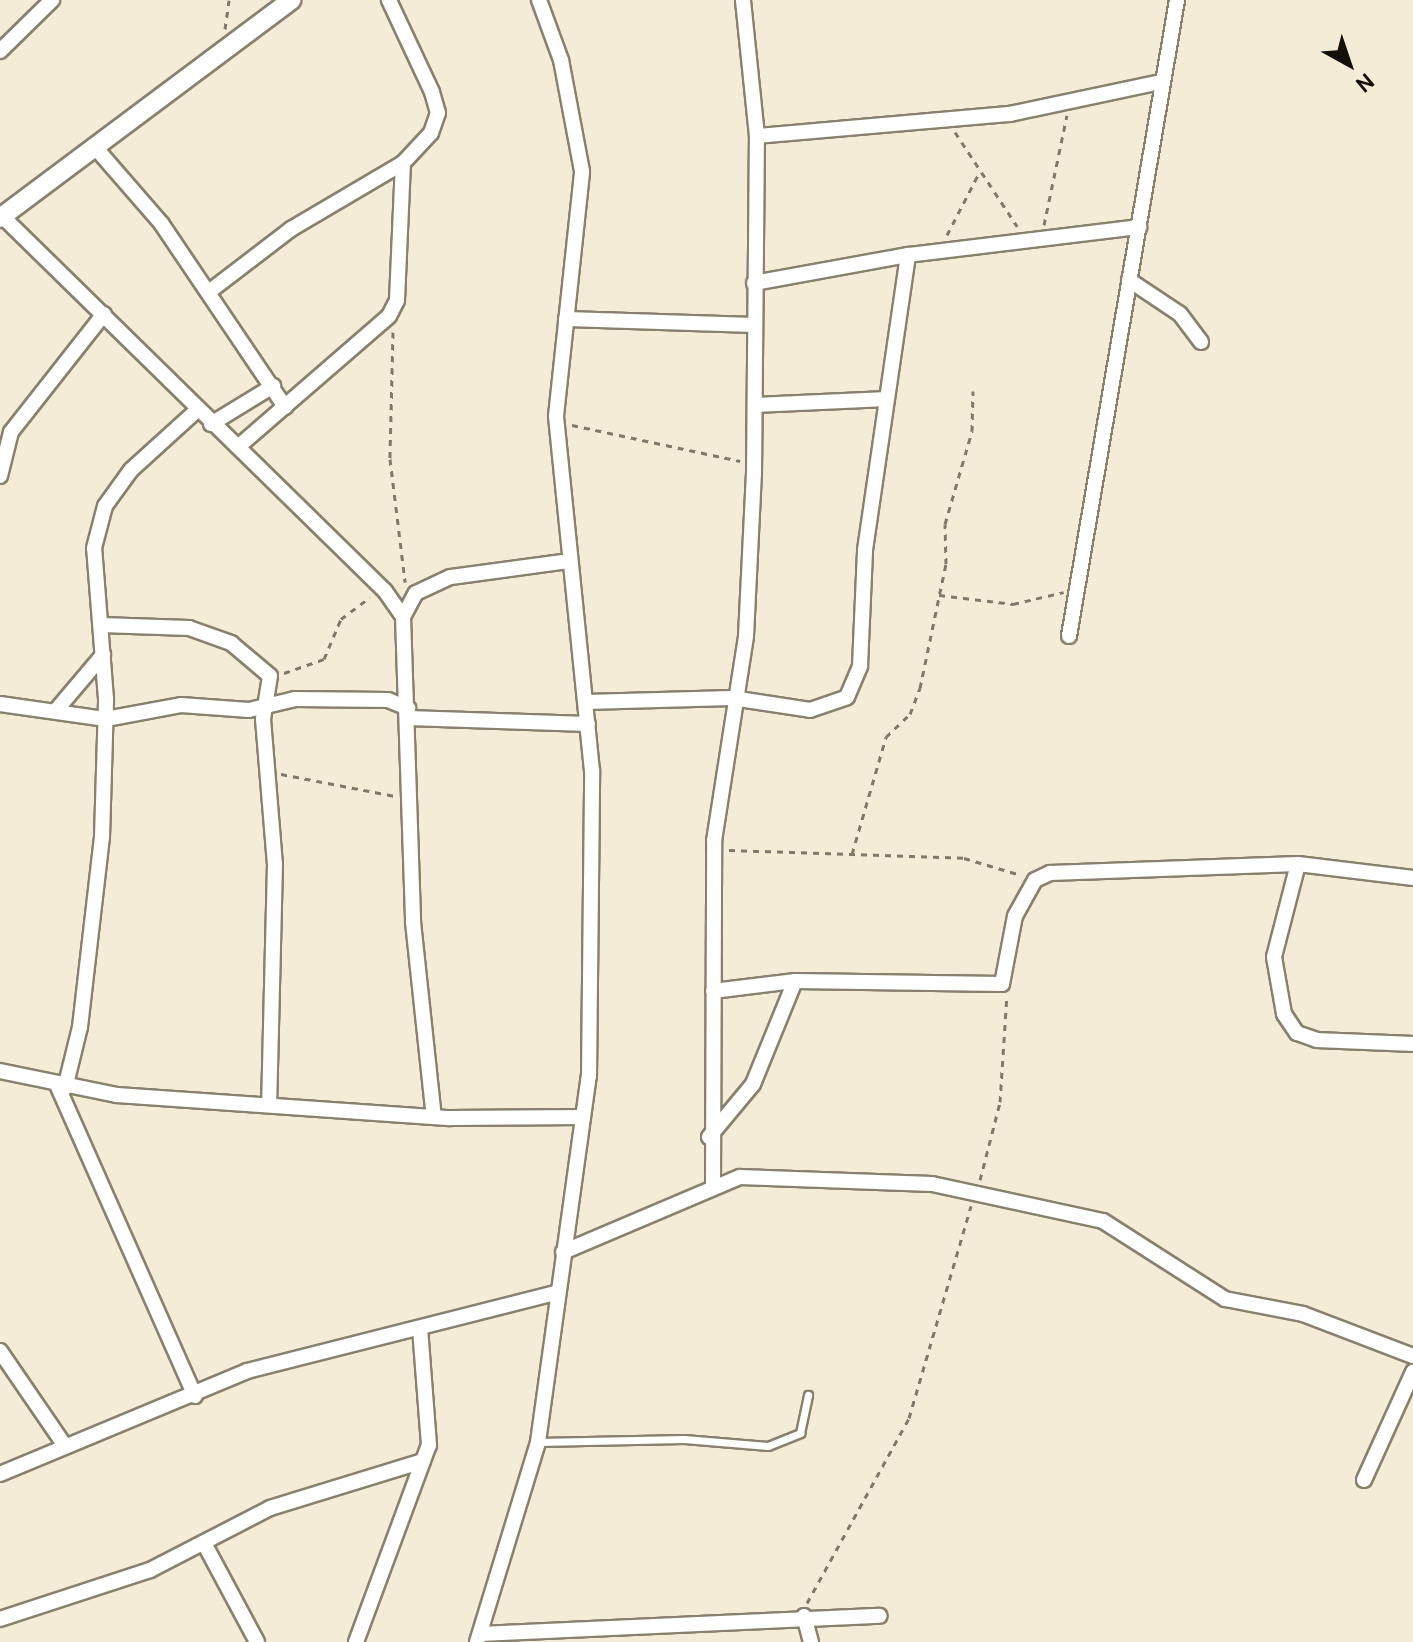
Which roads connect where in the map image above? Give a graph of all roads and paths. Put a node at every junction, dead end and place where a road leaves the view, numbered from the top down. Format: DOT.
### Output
graph roads {
  1 [pos="52,0"];
  2 [pos="229,0"];
  3 [pos="291,0"];
  4 [pos="389,0"];
  5 [pos="539,0"];
  6 [pos="743,0"];
  7 [pos="1177,0"];
  8 [pos="225,49"];
  9 [pos="0,51"];
  10 [pos="1160,82"];
  11 [pos="1069,104"];
  12 [pos="948,118"];
  13 [pos="757,136"];
  14 [pos="94,146"];
  15 [pos="403,163"];
  16 [pos="978,175"];
  17 [pos="1,217"];
  18 [pos="1139,227"];
  19 [pos="1043,236"];
  20 [pos="1025,238"];
  21 [pos="942,250"];
  22 [pos="908,255"];
  23 [pos="1129,280"];
  24 [pos="754,283"];
  25 [pos="210,291"];
  26 [pos="390,313"];
  27 [pos="104,314"];
  28 [pos="566,319"];
  29 [pos="755,325"];
  30 [pos="1201,342"];
  31 [pos="273,386"];
  32 [pos="973,391"];
  33 [pos="886,399"];
  34 [pos="756,405"];
  35 [pos="285,407"];
  36 [pos="196,411"];
  37 [pos="211,424"];
  38 [pos="557,425"];
  39 [pos="239,446"];
  40 [pos="754,469"];
  41 [pos="0,476"];
  42 [pos="570,561"];
  43 [pos="1075,589"];
  44 [pos="385,591"];
  45 [pos="416,593"];
  46 [pos="939,595"];
  47 [pos="403,617"];
  48 [pos="101,625"];
  49 [pos="1069,636"];
  50 [pos="103,655"];
  51 [pos="272,684"];
  52 [pos="732,698"];
  53 [pos="586,702"];
  54 [pos="0,704"];
  55 [pos="267,704"];
  56 [pos="58,708"];
  57 [pos="408,713"];
  58 [pos="106,719"];
  59 [pos="588,724"];
  60 [pos="266,772"];
  61 [pos="409,802"];
  62 [pos="714,852"];
  63 [pos="852,854"];
  64 [pos="1298,864"];
  65 [pos="1050,873"];
  66 [pos="1413,878"];
  67 [pos="1009,976"];
  68 [pos="795,981"];
  69 [pos="713,991"];
  70 [pos="1413,1044"];
  71 [pos="0,1071"];
  72 [pos="62,1087"];
  73 [pos="269,1102"];
  74 [pos="434,1117"];
  75 [pos="583,1117"];
  76 [pos="709,1137"];
  77 [pos="713,1183"];
  78 [pos="975,1192"];
  79 [pos="563,1252"];
  80 [pos="556,1293"];
  81 [pos="420,1328"];
  82 [pos="0,1351"];
  83 [pos="1413,1356"];
  84 [pos="1413,1372"];
  85 [pos="808,1395"];
  86 [pos="195,1396"];
  87 [pos="538,1442"];
  88 [pos="65,1446"];
  89 [pos="423,1461"];
  90 [pos="0,1474"];
  91 [pos="1364,1480"];
  92 [pos="204,1543"];
  93 [pos="802,1616"];
  94 [pos="880,1616"];
  95 [pos="0,1619"];
  96 [pos="479,1638"];
  97 [pos="257,1642"];
  98 [pos="356,1642"];
  99 [pos="811,1642"];
  1 -- 9 [label="street"];
  2 -- 8 [label="path"];
  3 -- 8 [label="street"];
  4 -- 15 [label="street"];
  5 -- 28 [label="street"];
  6 -- 13 [label="street"];
  7 -- 10 [label="street"];
  8 -- 14 [label="street"];
  10 -- 11 [label="street"];
  10 -- 18 [label="street"];
  11 -- 12 [label="street"];
  11 -- 19 [label="path"];
  12 -- 13 [label="street"];
  12 -- 16 [label="path"];
  13 -- 24 [label="street"];
  14 -- 17 [label="street"];
  14 -- 25 [label="street"];
  15 -- 25 [label="street"];
  15 -- 26 [label="street"];
  16 -- 20 [label="path"];
  16 -- 21 [label="path"];
  17 -- 27 [label="street"];
  18 -- 19 [label="street"];
  18 -- 23 [label="street"];
  19 -- 20 [label="street"];
  20 -- 21 [label="street"];
  21 -- 22 [label="street"];
  22 -- 24 [label="street"];
  22 -- 33 [label="street"];
  23 -- 30 [label="street"];
  23 -- 43 [label="street"];
  24 -- 29 [label="street"];
  25 -- 31 [label="street"];
  26 -- 35 [label="street"];
  26 -- 45 [label="path"];
  27 -- 36 [label="street"];
  27 -- 41 [label="street"];
  28 -- 29 [label="street"];
  28 -- 38 [label="street"];
  29 -- 34 [label="street"];
  31 -- 35 [label="street"];
  31 -- 37 [label="street"];
  32 -- 46 [label="path"];
  33 -- 34 [label="street"];
  33 -- 52 [label="street"];
  34 -- 40 [label="street"];
  35 -- 39 [label="street"];
  36 -- 37 [label="street"];
  36 -- 48 [label="street"];
  37 -- 39 [label="street"];
  38 -- 40 [label="path"];
  38 -- 42 [label="street"];
  39 -- 44 [label="street"];
  40 -- 52 [label="street"];
  42 -- 45 [label="street"];
  42 -- 53 [label="street"];
  43 -- 46 [label="path"];
  43 -- 49 [label="street"];
  44 -- 47 [label="street"];
  44 -- 51 [label="path"];
  45 -- 47 [label="street"];
  46 -- 63 [label="path"];
  47 -- 57 [label="street"];
  48 -- 50 [label="street"];
  48 -- 51 [label="street"];
  50 -- 56 [label="street"];
  50 -- 58 [label="street"];
  51 -- 55 [label="street"];
  52 -- 53 [label="street"];
  52 -- 62 [label="street"];
  53 -- 59 [label="street"];
  54 -- 56 [label="street"];
  55 -- 57 [label="street"];
  55 -- 58 [label="street"];
  55 -- 60 [label="street"];
  56 -- 58 [label="street"];
  57 -- 59 [label="street"];
  57 -- 61 [label="street"];
  58 -- 72 [label="street"];
  59 -- 75 [label="street"];
  60 -- 61 [label="path"];
  60 -- 73 [label="street"];
  61 -- 74 [label="street"];
  62 -- 63 [label="path"];
  62 -- 69 [label="street"];
  63 -- 65 [label="path"];
  64 -- 65 [label="street"];
  64 -- 66 [label="street"];
  64 -- 70 [label="street"];
  65 -- 67 [label="street"];
  67 -- 68 [label="street"];
  67 -- 78 [label="path"];
  68 -- 69 [label="street"];
  68 -- 76 [label="street"];
  69 -- 76 [label="street"];
  71 -- 72 [label="street"];
  72 -- 73 [label="street"];
  72 -- 86 [label="street"];
  73 -- 74 [label="street"];
  74 -- 75 [label="street"];
  75 -- 79 [label="street"];
  76 -- 77 [label="street"];
  77 -- 78 [label="street"];
  77 -- 79 [label="street"];
  78 -- 83 [label="street"];
  78 -- 93 [label="path"];
  79 -- 80 [label="street"];
  80 -- 81 [label="street"];
  80 -- 87 [label="street"];
  81 -- 86 [label="street"];
  81 -- 89 [label="street"];
  82 -- 88 [label="street"];
  84 -- 91 [label="street"];
  85 -- 87 [label="lane"];
  86 -- 88 [label="street"];
  87 -- 96 [label="street"];
  88 -- 90 [label="street"];
  89 -- 92 [label="street"];
  89 -- 98 [label="street"];
  92 -- 95 [label="street"];
  92 -- 97 [label="street"];
  93 -- 94 [label="street"];
  93 -- 96 [label="street"];
  93 -- 99 [label="street"];
}
